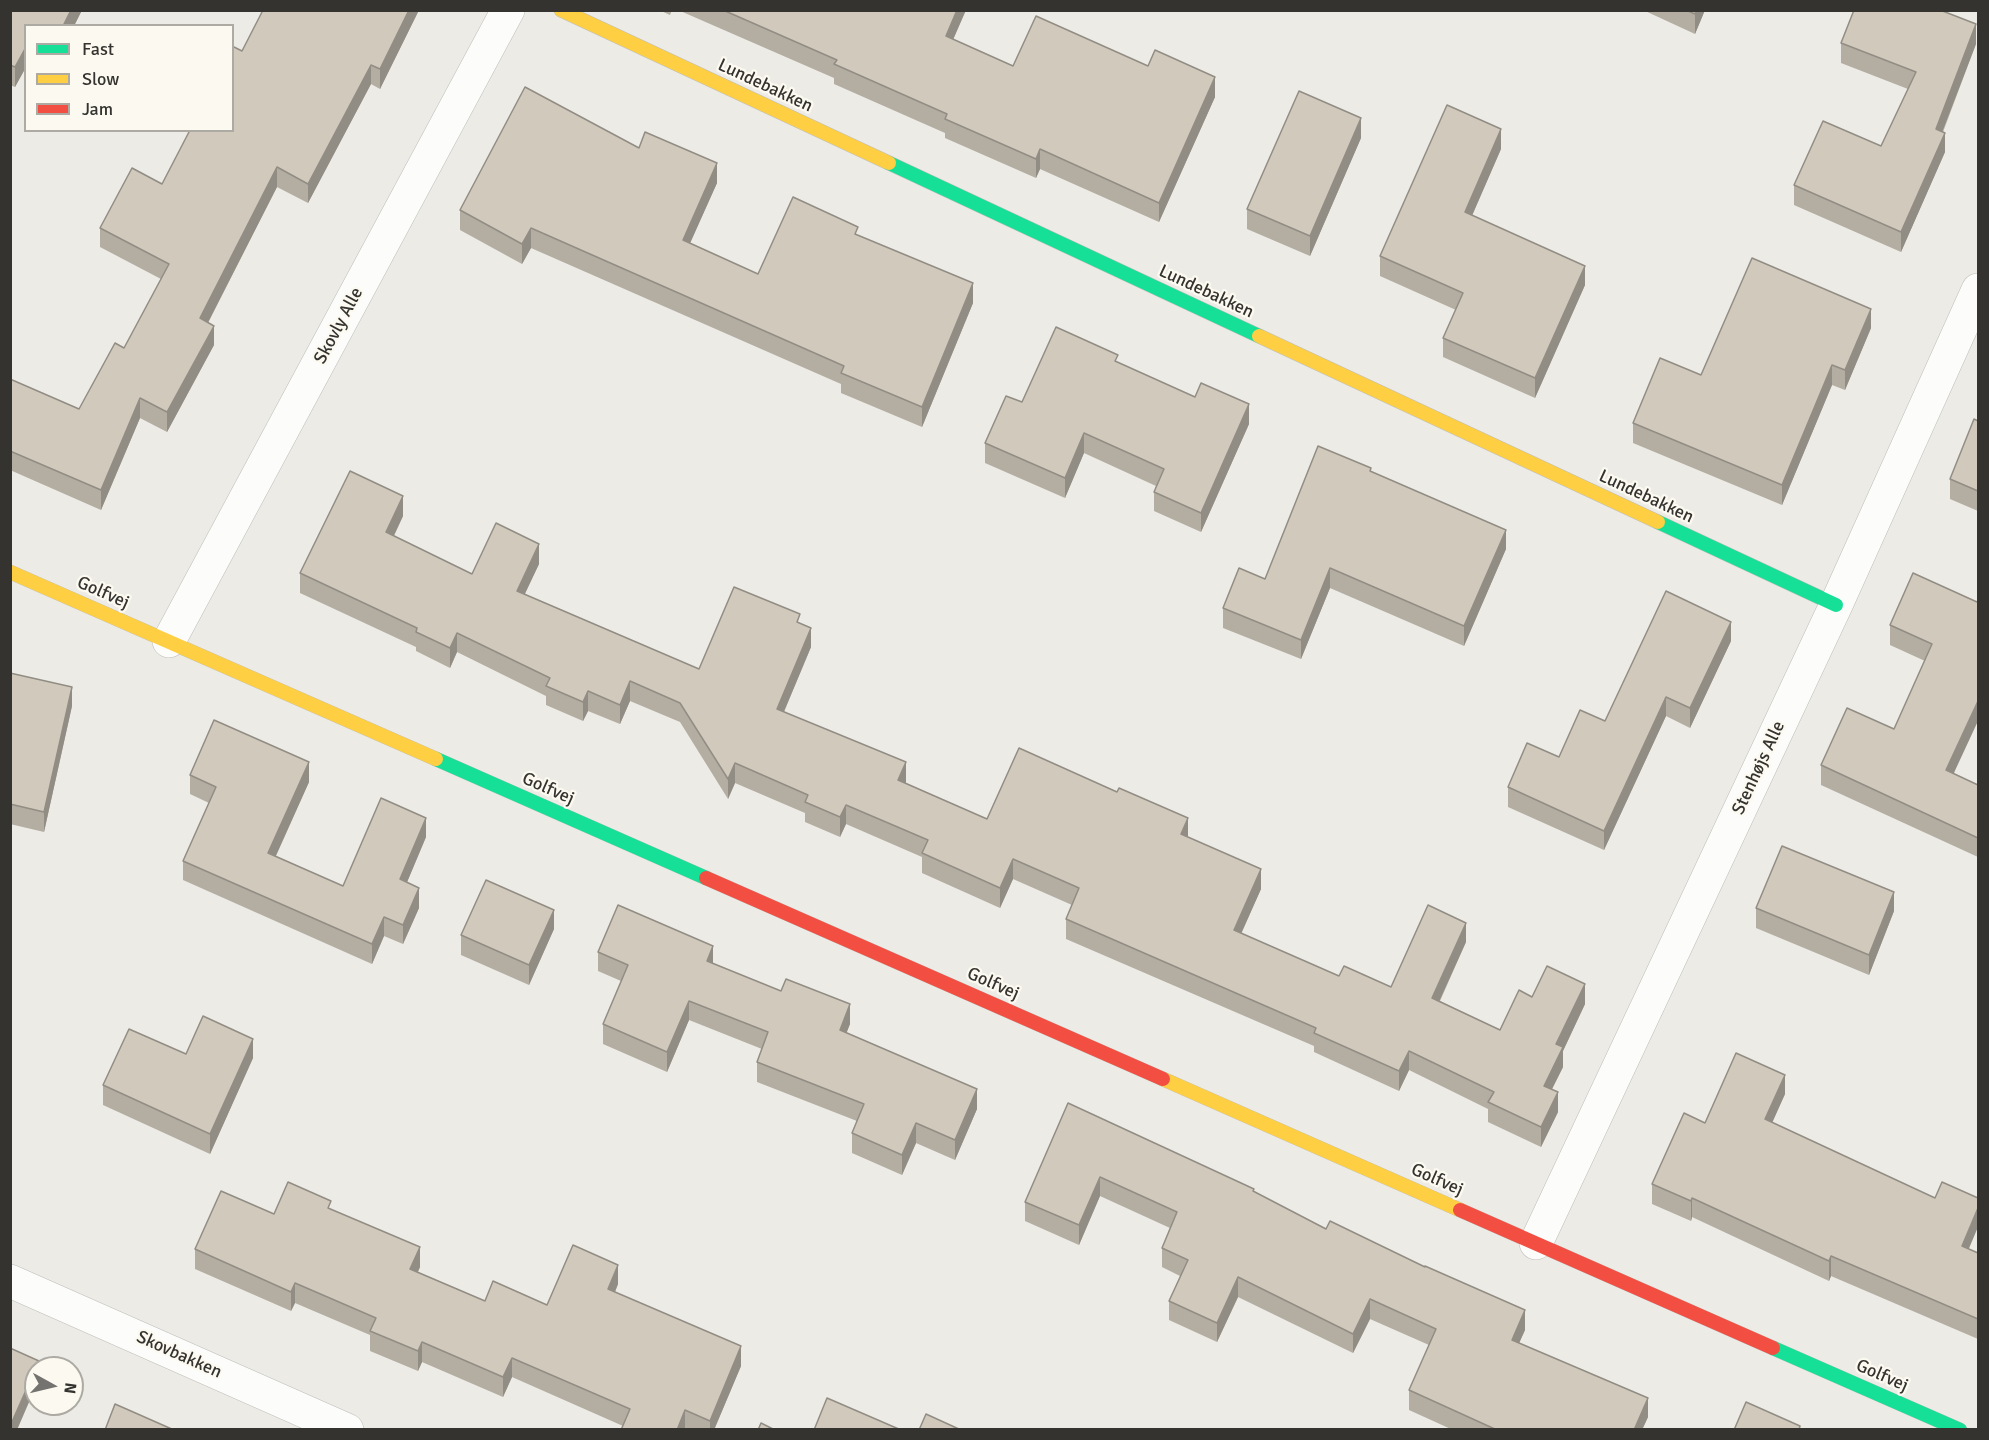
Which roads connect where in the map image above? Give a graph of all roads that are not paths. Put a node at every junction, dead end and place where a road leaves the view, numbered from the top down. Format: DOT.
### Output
graph roads {
  1 [pos="508,10"];
  2 [pos="561,10"];
  3 [pos="1978,290"];
  4 [pos="10,572"];
  5 [pos="1836,605"];
  6 [pos="170,641"];
  7 [pos="1536,1243"];
  8 [pos="10,1281"];
  9 [pos="346,1430"];
  10 [pos="1960,1430"];
  1 -- 6 [label="street, Skovly Alle"];
  2 -- 5 [label="street, Lundebakken"];
  3 -- 5 [label="street, Stenhøjs Alle"];
  4 -- 6 [label="street, Golfvej"];
  5 -- 7 [label="street, Stenhøjs Alle"];
  6 -- 7 [label="street, Golfvej"];
  7 -- 10 [label="street, Golfvej"];
  8 -- 9 [label="street, Skovbakken"];
}
